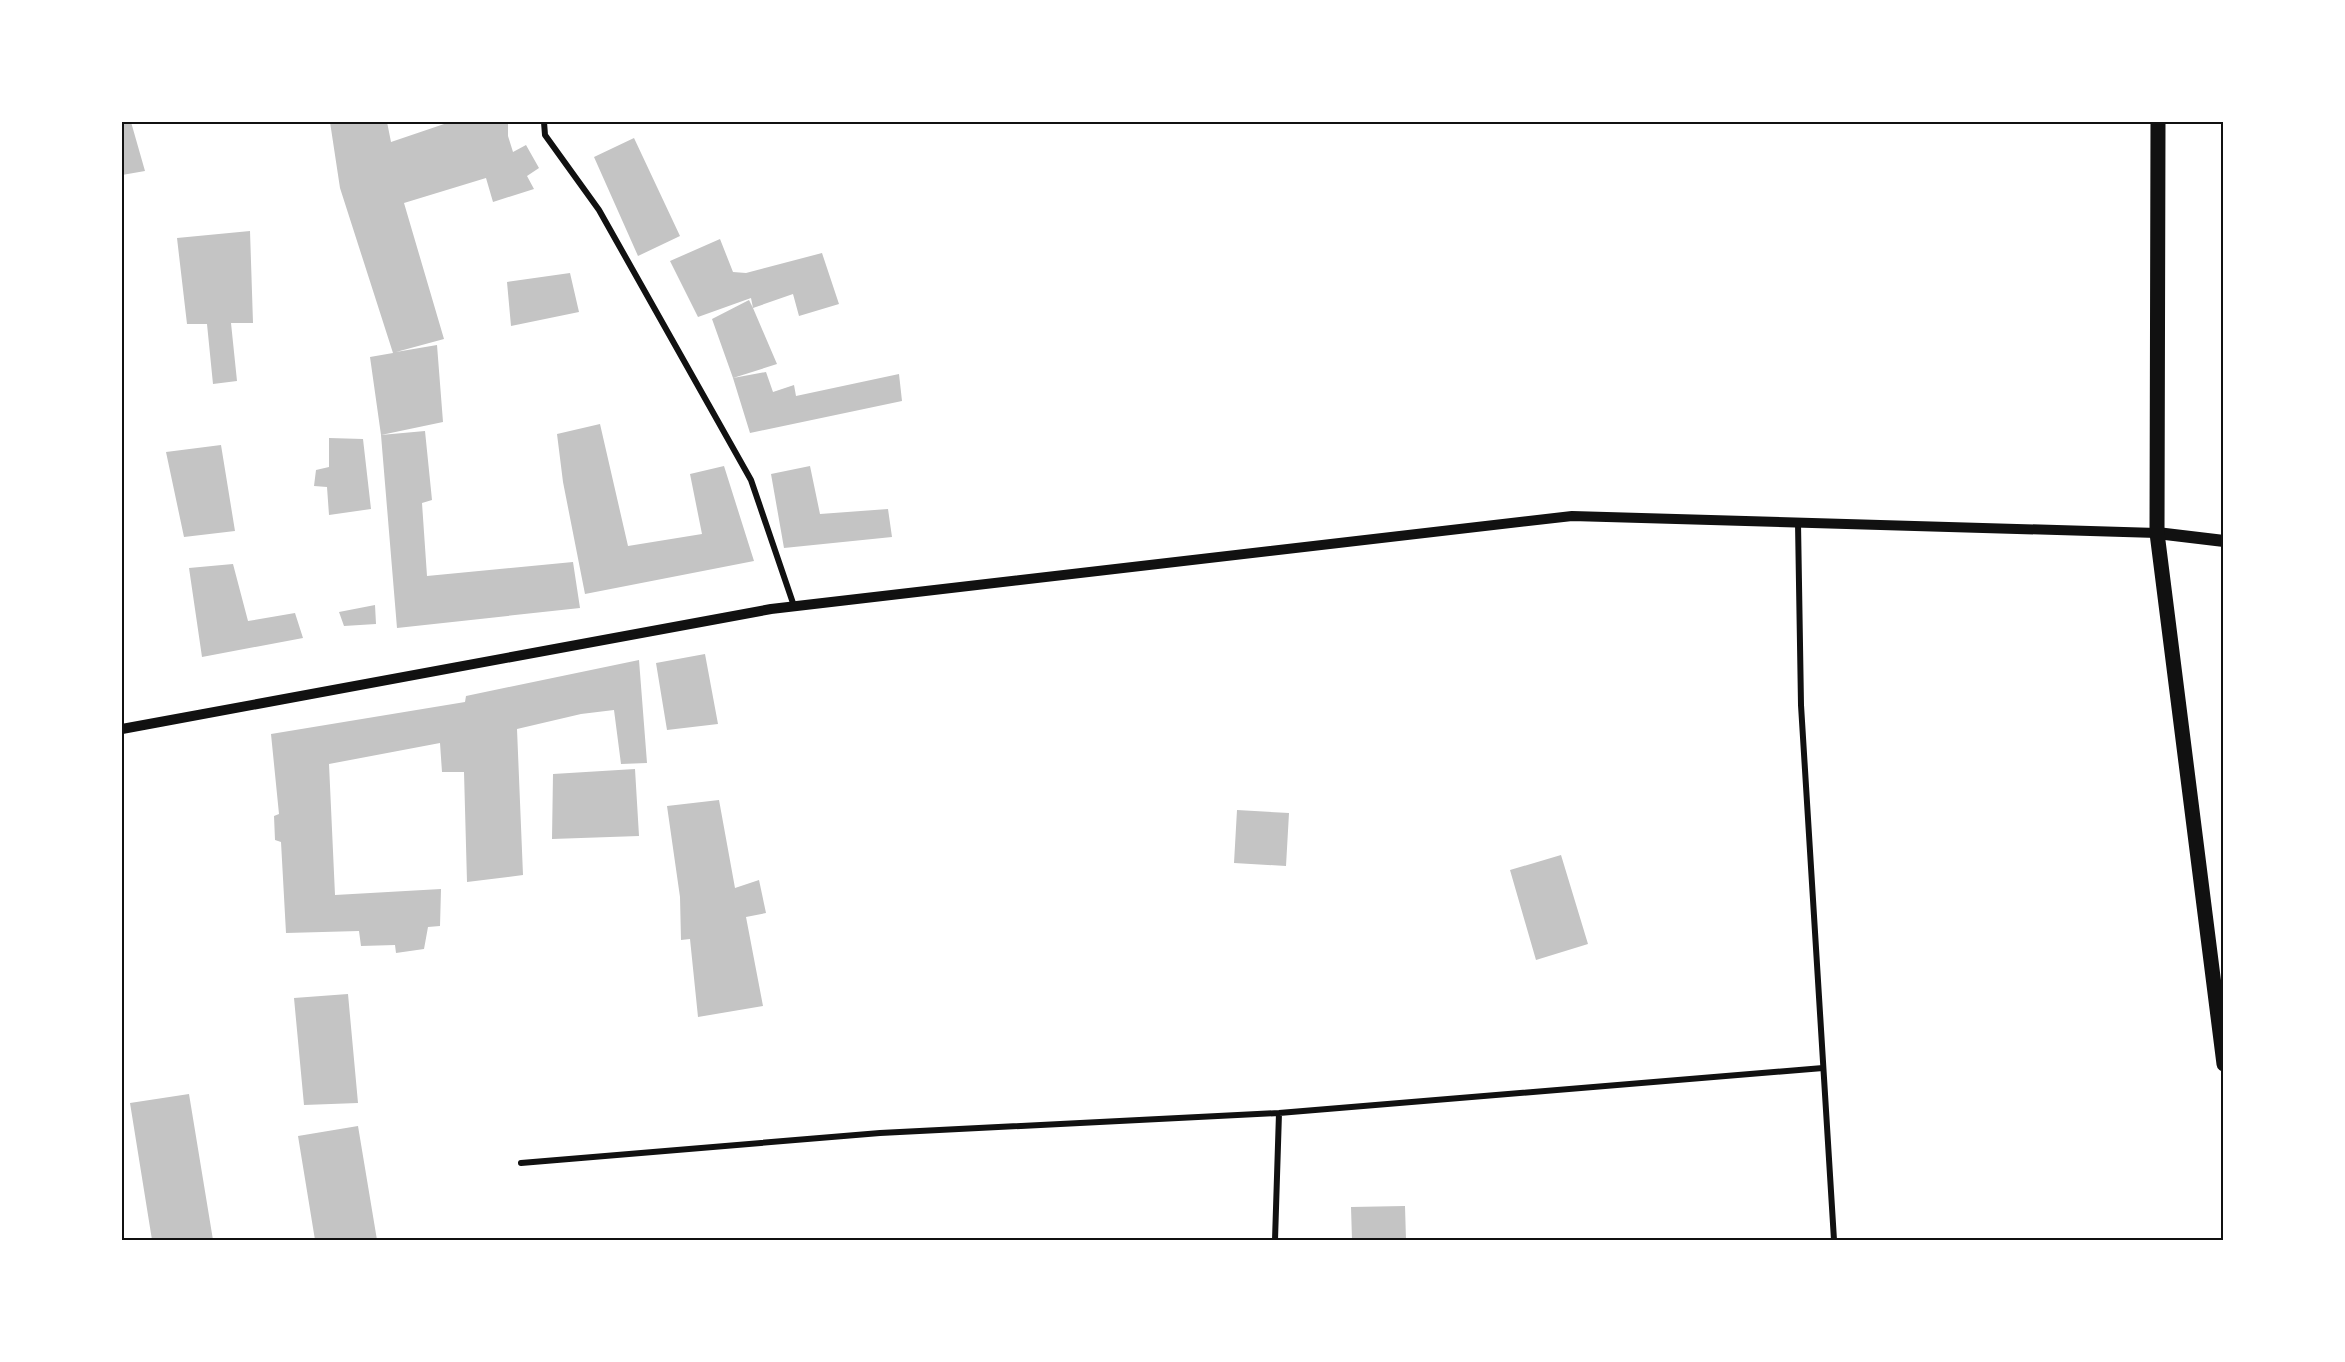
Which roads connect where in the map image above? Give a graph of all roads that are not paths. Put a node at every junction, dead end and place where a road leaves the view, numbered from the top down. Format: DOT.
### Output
graph roads {
  1 [pos="544,122"];
  2 [pos="2158,122"];
  3 [pos="1798,523"];
  4 [pos="2157,533"];
  5 [pos="2223,541"];
  6 [pos="794,606"];
  7 [pos="122,729"];
  8 [pos="2223,1064"];
  9 [pos="1823,1068"];
  10 [pos="1279,1113"];
  11 [pos="521,1163"];
  12 [pos="1275,1240"];
  13 [pos="1834,1240"];
  1 -- 6 [label="street"];
  2 -- 4 [label="main road"];
  3 -- 4 [label="street"];
  3 -- 6 [label="street"];
  3 -- 9 [label="street"];
  4 -- 5 [label="main road"];
  4 -- 8 [label="main road"];
  6 -- 7 [label="street"];
  9 -- 10 [label="street"];
  9 -- 13 [label="street"];
  10 -- 11 [label="street"];
  10 -- 12 [label="street"];
}
